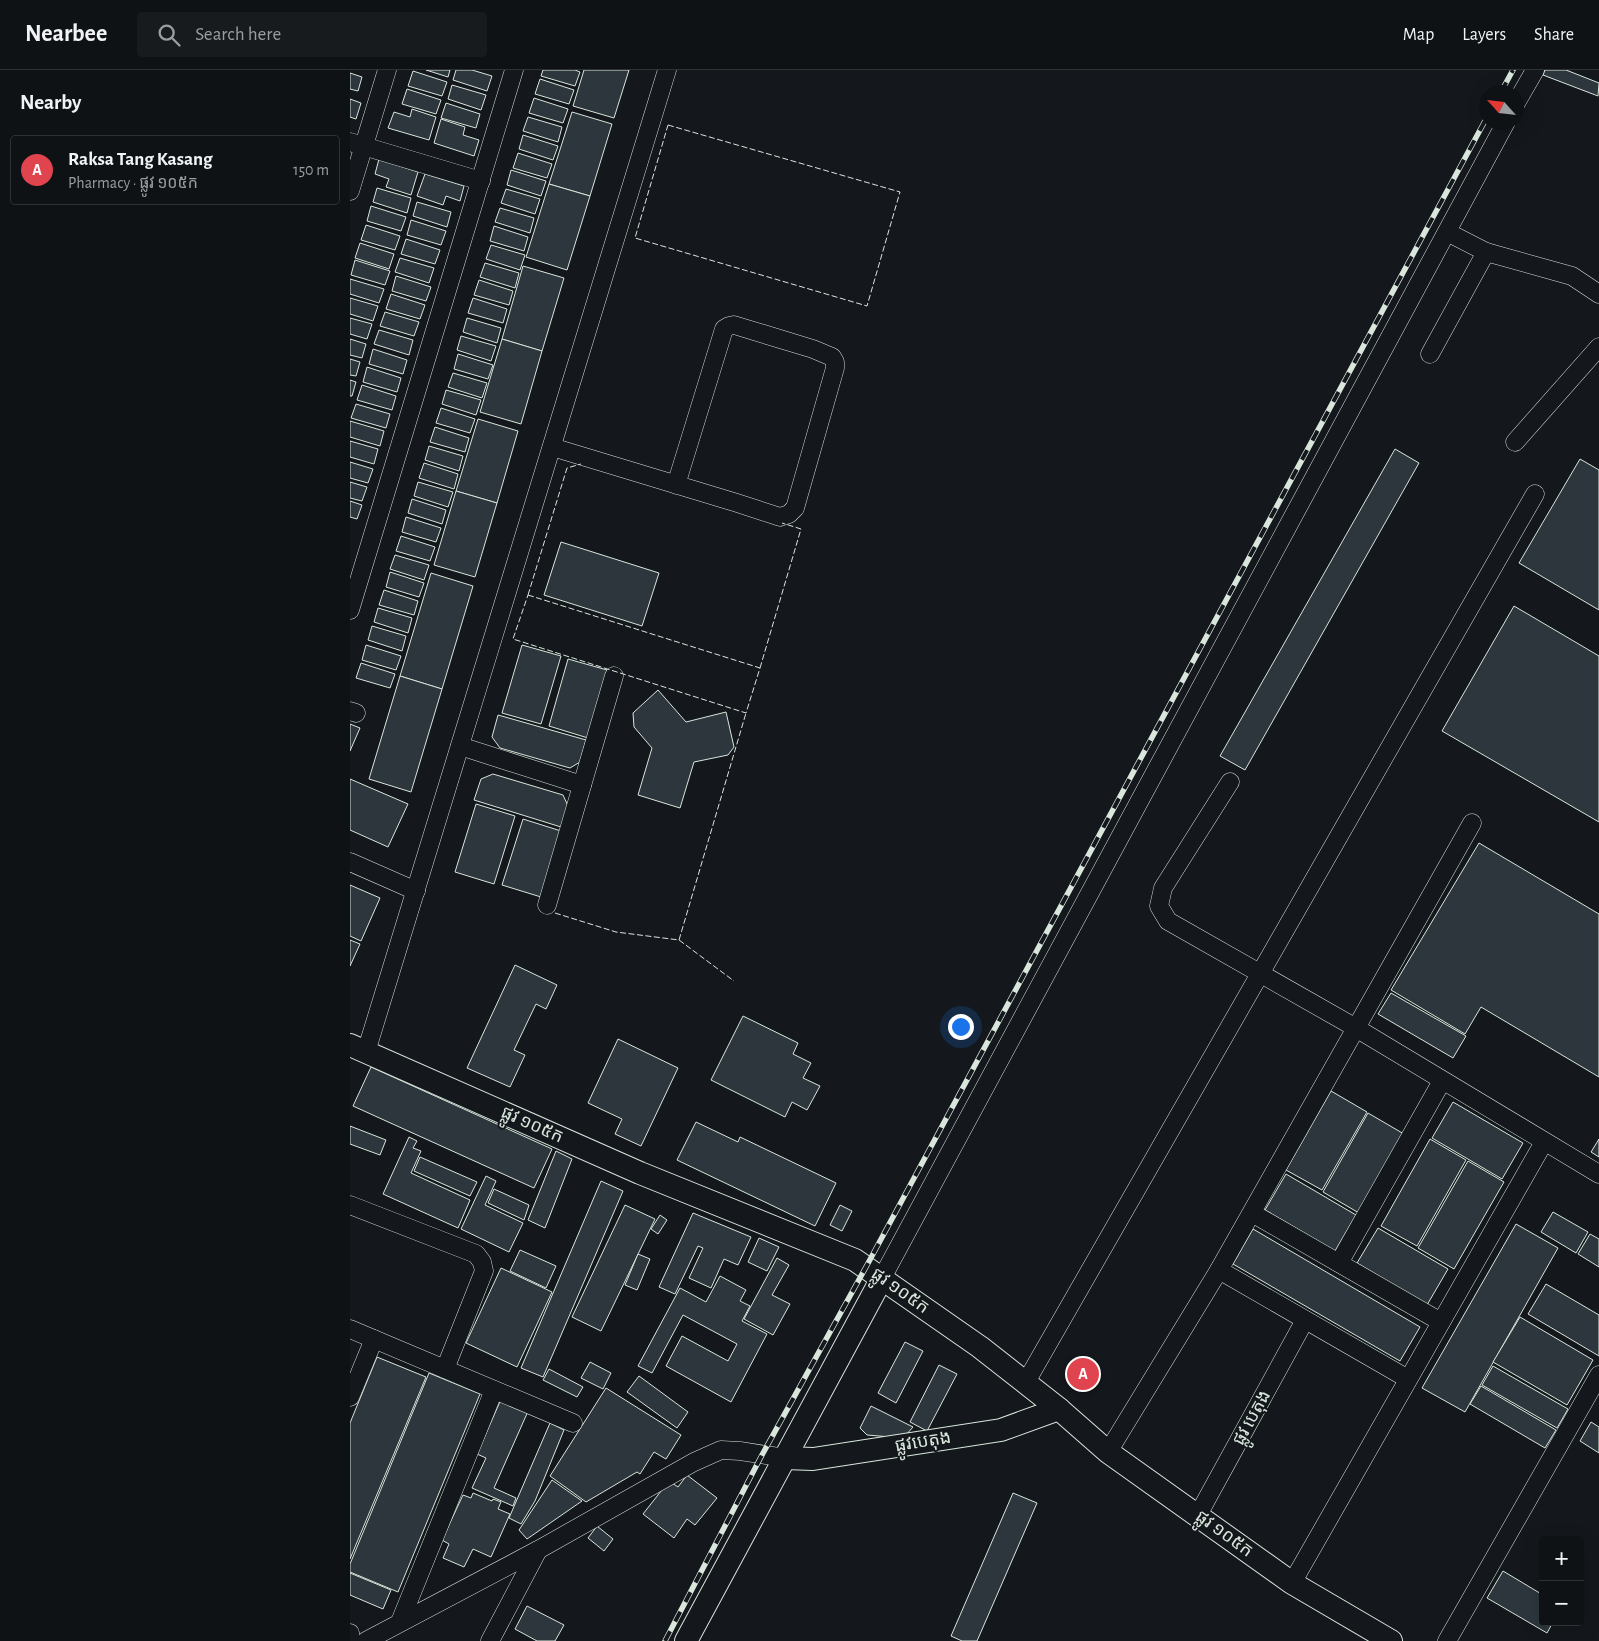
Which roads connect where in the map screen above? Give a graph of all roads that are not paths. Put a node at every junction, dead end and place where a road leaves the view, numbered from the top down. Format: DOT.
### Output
graph roads {
  1 [pos="387,70"];
  2 [pos="514,70"];
  3 [pos="667,70"];
  4 [pos="1534,70"];
  5 [pos="1524,88"];
  6 [pos="1502,130"];
  7 [pos="357,144"];
  8 [pos="481,181"];
  9 [pos="350,191"];
  10 [pos="1447,232"];
  11 [pos="1486,252"];
  12 [pos="1599,294"];
  13 [pos="1599,347"];
  14 [pos="1430,354"];
  15 [pos="1515,442"];
  16 [pos="552,447"];
  17 [pos="676,485"];
  18 [pos="1535,494"];
  19 [pos="350,610"];
  20 [pos="614,676"];
  21 [pos="460,746"];
  22 [pos="1230,782"];
  23 [pos="582,785"];
  24 [pos="1472,823"];
  25 [pos="350,862"];
  26 [pos="416,891"];
  27 [pos="547,905"];
  28 [pos="1260,974"];
  29 [pos="1356,1028"];
  30 [pos="358,1049"];
  31 [pos="1442,1081"];
  32 [pos="1544,1142"];
  33 [pos="1599,1174"];
  34 [pos="350,1205"];
  35 [pos="1252,1213"];
  36 [pos="1339,1263"];
  37 [pos="1219,1270"];
  38 [pos="882,1278"];
  39 [pos="1305,1320"];
  40 [pos="1441,1322"];
  41 [pos="350,1329"];
  42 [pos="374,1339"];
  43 [pos="445,1369"];
  44 [pos="1599,1376"];
  45 [pos="1408,1379"];
  46 [pos="1026,1382"];
  47 [pos="494,1390"];
  48 [pos="350,1397"];
  49 [pos="1059,1409"];
  50 [pos="573,1422"];
  51 [pos="1108,1452"];
  52 [pos="784,1458"];
  53 [pos="1198,1515"];
  54 [pos="538,1550"];
  55 [pos="1292,1584"];
  56 [pos="400,1622"];
  57 [pos="350,1633"];
  58 [pos="351,1641"];
  59 [pos="366,1641"];
  60 [pos="490,1641"];
  61 [pos="686,1641"];
  62 [pos="1391,1641"];
  63 [pos="1447,1641"];
  1 -- 7 [label="street"];
  2 -- 8 [label="street"];
  3 -- 16 [label="street"];
  4 -- 5 [label="street"];
  6 -- 10 [label="street"];
  7 -- 8 [label="street"];
  7 -- 9 [label="street"];
  8 -- 19 [label="street"];
  10 -- 11 [label="street"];
  10 -- 38 [label="street"];
  11 -- 12 [label="street"];
  11 -- 14 [label="street"];
  13 -- 15 [label="street"];
  16 -- 17 [label="street"];
  16 -- 21 [label="street"];
  17 -- 17 [label="street"];
  18 -- 28 [label="street"];
  20 -- 23 [label="street"];
  21 -- 23 [label="street"];
  21 -- 26 [label="street"];
  22 -- 28 [label="street"];
  23 -- 27 [label="street"];
  24 -- 29 [label="street"];
  25 -- 26 [label="street"];
  26 -- 30 [label="street"];
  28 -- 29 [label="street"];
  28 -- 46 [label="street"];
  29 -- 31 [label="street"];
  29 -- 35 [label="street"];
  30 -- 38 [label="main road, ផ្លូវ ១០៥ក"];
  31 -- 32 [label="street"];
  31 -- 36 [label="street"];
  32 -- 33 [label="street"];
  32 -- 40 [label="street"];
  34 -- 43 [label="street"];
  35 -- 36 [label="street"];
  35 -- 37 [label="street"];
  36 -- 40 [label="street"];
  37 -- 39 [label="street"];
  37 -- 51 [label="street"];
  38 -- 46 [label="main road, ផ្លូវ ១០៥ក"];
  38 -- 52 [label="main road"];
  39 -- 45 [label="street"];
  39 -- 53 [label="street, ផ្លូវ បេតុង"];
  40 -- 45 [label="street"];
  41 -- 42 [label="street"];
  42 -- 43 [label="street"];
  42 -- 48 [label="street"];
  43 -- 47 [label="street"];
  44 -- 63 [label="street"];
  45 -- 55 [label="street"];
  46 -- 49 [label="main road, ផ្លូវ ១០៥ក"];
  47 -- 50 [label="street"];
  47 -- 56 [label="street"];
  49 -- 51 [label="main road, ផ្លូវ ១០៥ក"];
  49 -- 52 [label="main road, ផ្លូវបេតុង"];
  51 -- 53 [label="main road, ផ្លូវ ១០៥ក"];
  52 -- 54 [label="street"];
  52 -- 61 [label="main road"];
  53 -- 55 [label="main road, ផ្លូវ ១០៥ក"];
  54 -- 56 [label="street"];
  54 -- 60 [label="street"];
  55 -- 62 [label="main road, ផ្លូវ ១០៥ក"];
  56 -- 59 [label="street"];
  57 -- 58 [label="street"];
}
